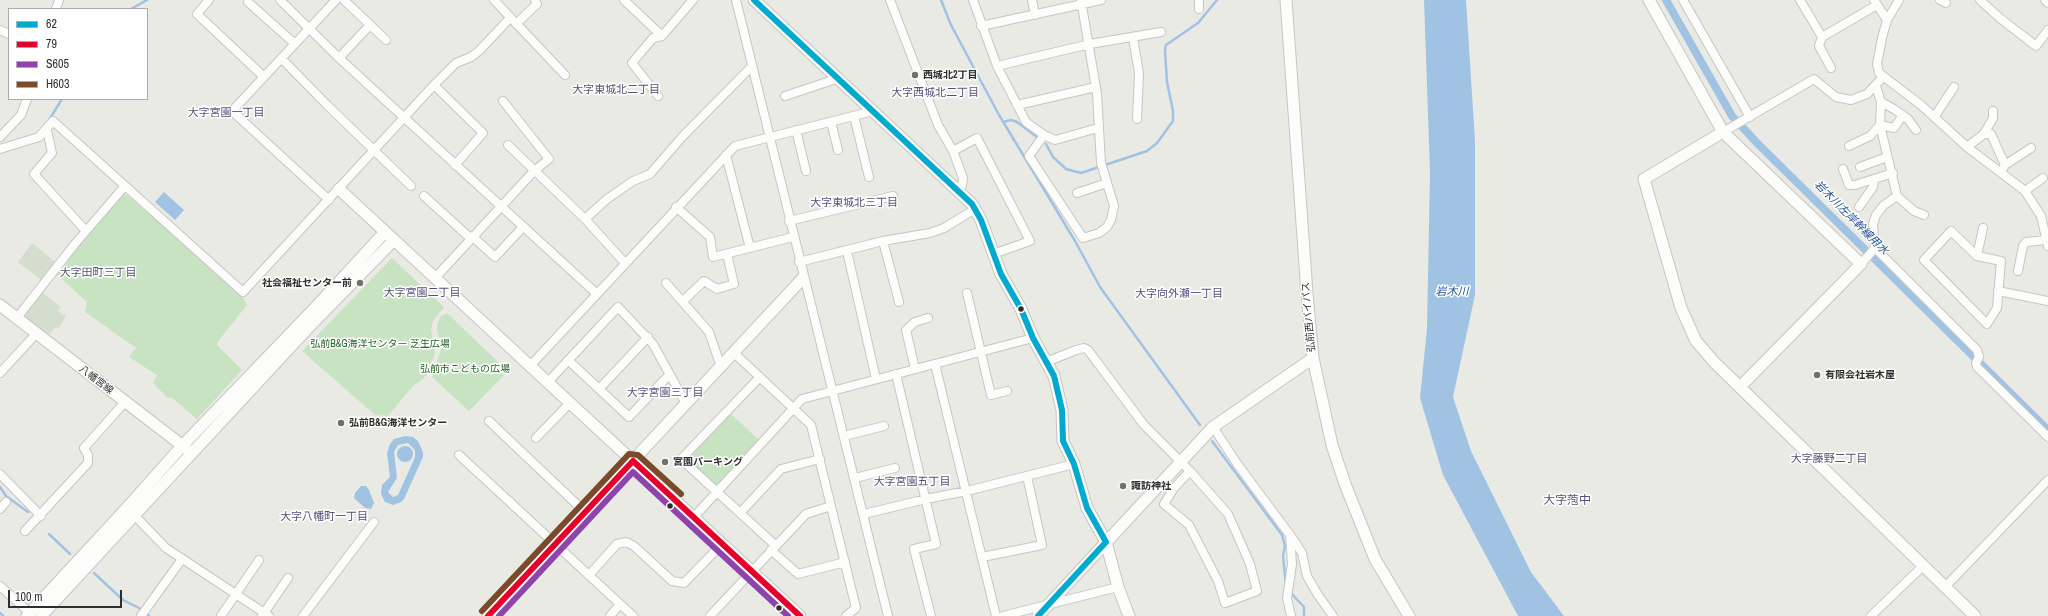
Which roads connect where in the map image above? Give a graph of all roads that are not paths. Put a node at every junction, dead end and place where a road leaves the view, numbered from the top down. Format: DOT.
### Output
graph roads {
  1 [pos="209,0"];
  2 [pos="280,0"];
  3 [pos="336,0"];
  4 [pos="344,0"];
  5 [pos="494,0"];
  6 [pos="535,0"];
  7 [pos="624,0"];
  8 [pos="693,0"];
  9 [pos="736,0"];
  10 [pos="754,0"];
  11 [pos="890,0"];
  12 [pos="973,0"];
  13 [pos="1032,0"];
  14 [pos="1101,0"];
  15 [pos="1199,0"];
  16 [pos="1286,0"];
  17 [pos="1649,0"];
  18 [pos="1683,0"];
  19 [pos="1800,0"];
  20 [pos="1899,0"];
  21 [pos="1980,0"];
  22 [pos="2045,0"];
  23 [pos="248,2"];
  24 [pos="1082,2"];
  25 [pos="2048,2"];
  26 [pos="1876,3"];
  27 [pos="1199,9"];
  28 [pos="1034,15"];
  29 [pos="1887,20"];
  30 [pos="513,21"];
  31 [pos="370,25"];
  32 [pos="981,26"];
  33 [pos="310,30"];
  34 [pos="2048,30"];
  35 [pos="1161,32"];
  36 [pos="662,36"];
  37 [pos="1822,37"];
  38 [pos="1133,38"];
  39 [pos="386,40"];
  40 [pos="295,44"];
  41 [pos="1090,44"];
  42 [pos="339,58"];
  43 [pos="282,59"];
  44 [pos="752,66"];
  45 [pos="997,66"];
  46 [pos="1831,68"];
  47 [pos="565,75"];
  48 [pos="1883,76"];
  49 [pos="264,77"];
  50 [pos="839,78"];
  51 [pos="434,85"];
  52 [pos="1876,86"];
  53 [pos="1096,87"];
  54 [pos="1954,87"];
  55 [pos="658,96"];
  56 [pos="786,96"];
  57 [pos="27,100"];
  58 [pos="503,101"];
  59 [pos="1881,102"];
  60 [pos="1017,105"];
  61 [pos="1993,110"];
  62 [pos="873,111"];
  63 [pos="1903,115"];
  64 [pos="854,116"];
  65 [pos="1935,116"];
  66 [pos="404,118"];
  67 [pos="1137,119"];
  68 [pos="1746,119"];
  69 [pos="831,122"];
  70 [pos="1880,125"];
  71 [pos="1098,128"];
  72 [pos="47,130"];
  73 [pos="796,130"];
  74 [pos="1916,130"];
  75 [pos="1723,132"];
  76 [pos="1984,134"];
  77 [pos="1044,135"];
  78 [pos="0,137"];
  79 [pos="769,137"];
  80 [pos="508,145"];
  81 [pos="1849,146"];
  82 [pos="1967,147"];
  83 [pos="2031,148"];
  84 [pos="0,149"];
  85 [pos="374,150"];
  86 [pos="838,150"];
  87 [pos="953,151"];
  88 [pos="726,156"];
  89 [pos="1887,157"];
  90 [pos="455,165"];
  91 [pos="1860,167"];
  92 [pos="1843,169"];
  93 [pos="2003,169"];
  94 [pos="534,171"];
  95 [pos="806,171"];
  96 [pos="871,171"];
  97 [pos="1893,173"];
  98 [pos="2042,178"];
  99 [pos="1874,179"];
  100 [pos="1107,183"];
  101 [pos="411,186"];
  102 [pos="124,187"];
  103 [pos="338,189"];
  104 [pos="958,190"];
  105 [pos="2025,191"];
  106 [pos="1077,193"];
  107 [pos="424,196"];
  108 [pos="893,196"];
  109 [pos="1897,196"];
  110 [pos="329,200"];
  111 [pos="500,207"];
  112 [pos="676,207"];
  113 [pos="1859,208"];
  114 [pos="975,209"];
  115 [pos="1924,215"];
  116 [pos="2045,215"];
  117 [pos="585,219"];
  118 [pos="790,222"];
  119 [pos="523,227"];
  120 [pos="1983,228"];
  121 [pos="86,231"];
  122 [pos="385,232"];
  123 [pos="473,237"];
  124 [pos="793,237"];
  125 [pos="394,240"];
  126 [pos="883,241"];
  127 [pos="2047,243"];
  128 [pos="750,248"];
  129 [pos="847,251"];
  130 [pos="727,254"];
  131 [pos="993,254"];
  132 [pos="1870,256"];
  133 [pos="1977,256"];
  134 [pos="799,262"];
  135 [pos="626,263"];
  136 [pos="2018,271"];
  137 [pos="435,278"];
  138 [pos="803,278"];
  139 [pos="666,283"];
  140 [pos="1998,291"];
  141 [pos="967,293"];
  142 [pos="597,294"];
  143 [pos="683,301"];
  144 [pos="2048,301"];
  145 [pos="899,302"];
  146 [pos="0,305"];
  147 [pos="928,318"];
  148 [pos="16,319"];
  149 [pos="36,334"];
  150 [pos="648,337"];
  151 [pos="1033,338"];
  152 [pos="981,352"];
  153 [pos="734,353"];
  154 [pos="1313,358"];
  155 [pos="568,360"];
  156 [pos="1046,362"];
  157 [pos="935,364"];
  158 [pos="530,366"];
  159 [pos="721,367"];
  160 [pos="915,369"];
  161 [pos="0,373"];
  162 [pos="896,374"];
  163 [pos="668,375"];
  164 [pos="760,377"];
  165 [pos="876,379"];
  166 [pos="548,382"];
  167 [pos="1740,387"];
  168 [pos="600,388"];
  169 [pos="832,391"];
  170 [pos="1007,391"];
  171 [pos="125,402"];
  172 [pos="570,403"];
  173 [pos="686,404"];
  174 [pos="794,408"];
  175 [pos="489,421"];
  176 [pos="884,426"];
  177 [pos="1212,427"];
  178 [pos="844,436"];
  179 [pos="2048,437"];
  180 [pos="536,438"];
  181 [pos="183,445"];
  182 [pos="193,453"];
  183 [pos="459,455"];
  184 [pos="820,459"];
  185 [pos="633,461"];
  186 [pos="1180,462"];
  187 [pos="1074,464"];
  188 [pos="895,468"];
  189 [pos="1190,471"];
  190 [pos="0,474"];
  191 [pos="1027,476"];
  192 [pos="855,478"];
  193 [pos="2048,480"];
  194 [pos="717,491"];
  195 [pos="967,491"];
  196 [pos="926,499"];
  197 [pos="6,502"];
  198 [pos="831,506"];
  199 [pos="0,509"];
  200 [pos="586,512"];
  201 [pos="740,513"];
  202 [pos="134,514"];
  203 [pos="864,514"];
  204 [pos="41,516"];
  205 [pos="694,517"];
  206 [pos="374,522"];
  207 [pos="25,531"];
  208 [pos="1290,535"];
  209 [pos="1106,542"];
  210 [pos="555,544"];
  211 [pos="722,544"];
  212 [pos="773,548"];
  213 [pos="982,557"];
  214 [pos="182,559"];
  215 [pos="259,560"];
  216 [pos="845,562"];
  217 [pos="1924,565"];
  218 [pos="752,572"];
  219 [pos="588,575"];
  220 [pos="288,578"];
  221 [pos="0,586"];
  222 [pos="1946,586"];
  223 [pos="1118,588"];
  224 [pos="236,594"];
  225 [pos="620,604"];
  226 [pos="1049,604"];
  227 [pos="28,614"];
  228 [pos="265,615"];
  229 [pos="41,616"];
  230 [pos="141,616"];
  231 [pos="221,616"];
  232 [pos="303,616"];
  233 [pos="488,616"];
  234 [pos="610,616"];
  235 [pos="633,616"];
  236 [pos="710,616"];
  237 [pos="800,616"];
  238 [pos="846,616"];
  239 [pos="888,616"];
  240 [pos="932,616"];
  241 [pos="996,616"];
  242 [pos="1003,616"];
  243 [pos="1038,616"];
  244 [pos="1129,616"];
  245 [pos="1291,616"];
  246 [pos="1333,616"];
  247 [pos="1409,616"];
  248 [pos="1871,616"];
  249 [pos="1975,616"];
  1 -- 49 [label="street"];
  2 -- 33 [label="street"];
  3 -- 33 [label="street"];
  4 -- 31 [label="street"];
  5 -- 30 [label="street"];
  6 -- 30 [label="street"];
  7 -- 36 [label="street"];
  8 -- 36 [label="street"];
  9 -- 44 [label="street"];
  10 -- 50 [label="street"];
  11 -- 87 [label="street"];
  12 -- 32 [label="street"];
  13 -- 28 [label="street"];
  14 -- 24 [label="street"];
  15 -- 27 [label="street"];
  16 -- 154 [label="street, 弘前西バイパス"];
  17 -- 75 [label="street"];
  18 -- 68 [label="street"];
  19 -- 37 [label="street"];
  20 -- 29 [label="street"];
  21 -- 34 [label="street"];
  22 -- 25 [label="street"];
  23 -- 40 [label="street"];
  24 -- 28 [label="street"];
  24 -- 41 [label="street"];
  26 -- 29 [label="street"];
  26 -- 37 [label="street"];
  28 -- 32 [label="street"];
  29 -- 48 [label="street"];
  30 -- 47 [label="street"];
  30 -- 51 [label="street"];
  31 -- 39 [label="street"];
  31 -- 42 [label="street"];
  32 -- 45 [label="street"];
  33 -- 40 [label="street"];
  33 -- 42 [label="street"];
  35 -- 38 [label="street"];
  36 -- 55 [label="street"];
  37 -- 46 [label="street"];
  38 -- 41 [label="street"];
  38 -- 67 [label="street"];
  40 -- 43 [label="street"];
  41 -- 45 [label="street"];
  41 -- 53 [label="street"];
  42 -- 66 [label="street"];
  43 -- 49 [label="street"];
  43 -- 85 [label="street"];
  44 -- 79 [label="street"];
  44 -- 117 [label="street"];
  45 -- 60 [label="street"];
  48 -- 52 [label="street"];
  48 -- 65 [label="street"];
  49 -- 110 [label="street"];
  50 -- 56 [label="street"];
  50 -- 62 [label="street"];
  51 -- 66 [label="street"];
  51 -- 90 [label="street"];
  52 -- 59 [label="street"];
  52 -- 68 [label="street"];
  53 -- 60 [label="street"];
  53 -- 71 [label="street"];
  54 -- 65 [label="street"];
  57 -- 78 [label="street"];
  58 -- 94 [label="street"];
  59 -- 63 [label="street"];
  59 -- 70 [label="street"];
  60 -- 77 [label="street"];
  61 -- 76 [label="street"];
  62 -- 64 [label="street"];
  62 -- 104 [label="street"];
  63 -- 70 [label="street"];
  63 -- 74 [label="street"];
  64 -- 69 [label="street"];
  64 -- 96 [label="street"];
  65 -- 82 [label="street"];
  66 -- 85 [label="street"];
  66 -- 90 [label="street"];
  68 -- 75 [label="street"];
  69 -- 73 [label="street"];
  69 -- 86 [label="street"];
  70 -- 81 [label="street"];
  70 -- 89 [label="street"];
  71 -- 77 [label="street"];
  71 -- 100 [label="street"];
  72 -- 84 [label="street"];
  72 -- 102 [label="street"];
  72 -- 121 [label="street"];
  73 -- 79 [label="street"];
  73 -- 95 [label="street"];
  75 -- 132 [label="street"];
  75 -- 167 [label="street"];
  76 -- 82 [label="street"];
  76 -- 93 [label="street"];
  77 -- 100 [label="street"];
  79 -- 88 [label="street"];
  79 -- 118 [label="street"];
  80 -- 94 [label="street"];
  82 -- 93 [label="street"];
  83 -- 93 [label="street"];
  85 -- 101 [label="street"];
  85 -- 103 [label="street"];
  87 -- 104 [label="street"];
  87 -- 131 [label="street"];
  88 -- 112 [label="street"];
  88 -- 128 [label="street"];
  89 -- 91 [label="street"];
  89 -- 97 [label="street"];
  90 -- 111 [label="street"];
  92 -- 99 [label="street"];
  93 -- 105 [label="street"];
  94 -- 111 [label="street"];
  94 -- 117 [label="street"];
  97 -- 99 [label="street"];
  97 -- 109 [label="street"];
  98 -- 105 [label="street"];
  99 -- 113 [label="street"];
  100 -- 106 [label="street"];
  102 -- 110 [label="street"];
  102 -- 121 [label="street"];
  103 -- 110 [label="street"];
  103 -- 122 [label="street"];
  104 -- 114 [label="street"];
  105 -- 116 [label="street"];
  107 -- 123 [label="street"];
  108 -- 118 [label="street"];
  109 -- 115 [label="street"];
  109 -- 132 [label="street"];
  111 -- 119 [label="street"];
  111 -- 123 [label="street"];
  112 -- 130 [label="street"];
  112 -- 135 [label="street"];
  114 -- 126 [label="street"];
  114 -- 131 [label="street"];
  116 -- 127 [label="street"];
  117 -- 135 [label="street"];
  118 -- 124 [label="street"];
  119 -- 123 [label="street"];
  119 -- 142 [label="street"];
  120 -- 133 [label="street"];
  121 -- 148 [label="street"];
  122 -- 125 [label="street"];
  122 -- 181 [label="street"];
  123 -- 137 [label="street"];
  124 -- 128 [label="street"];
  124 -- 134 [label="street"];
  125 -- 137 [label="street"];
  125 -- 182 [label="street"];
  126 -- 129 [label="street"];
  126 -- 145 [label="street"];
  127 -- 136 [label="street"];
  128 -- 130 [label="street"];
  129 -- 134 [label="street"];
  129 -- 165 [label="street"];
  130 -- 143 [label="street"];
  131 -- 151 [label="street"];
  132 -- 167 [label="street"];
  132 -- 179 [label="street"];
  133 -- 140 [label="street"];
  133 -- 140 [label="street"];
  134 -- 138 [label="street"];
  135 -- 142 [label="street"];
  137 -- 158 [label="street"];
  138 -- 153 [label="street"];
  138 -- 169 [label="street"];
  139 -- 143 [label="street"];
  140 -- 144 [label="street"];
  141 -- 152 [label="street"];
  142 -- 158 [label="street"];
  143 -- 159 [label="street"];
  146 -- 148 [label="street, 八幡宮線"];
  147 -- 160 [label="street"];
  148 -- 149 [label="street, 八幡宮線"];
  149 -- 161 [label="street"];
  149 -- 171 [label="street, 八幡宮線"];
  150 -- 155 [label="street"];
  150 -- 163 [label="street"];
  150 -- 168 [label="street"];
  151 -- 152 [label="street"];
  151 -- 156 [label="street"];
  152 -- 157 [label="street"];
  152 -- 170 [label="street"];
  153 -- 159 [label="street"];
  153 -- 164 [label="street"];
  154 -- 177 [label="street"];
  154 -- 247 [label="street, 弘前西バイパス"];
  155 -- 166 [label="street"];
  155 -- 168 [label="street"];
  156 -- 186 [label="street"];
  156 -- 187 [label="street"];
  157 -- 160 [label="street"];
  157 -- 195 [label="street"];
  158 -- 166 [label="street"];
  159 -- 173 [label="street"];
  160 -- 162 [label="street"];
  162 -- 165 [label="street"];
  162 -- 196 [label="street"];
  163 -- 168 [label="street"];
  163 -- 173 [label="street"];
  164 -- 174 [label="street"];
  164 -- 194 [label="street"];
  165 -- 169 [label="street"];
  166 -- 172 [label="street"];
  167 -- 217 [label="street"];
  169 -- 174 [label="street"];
  169 -- 178 [label="street"];
  171 -- 181 [label="street, 八幡宮線"];
  171 -- 204 [label="street"];
  172 -- 180 [label="street"];
  172 -- 185 [label="street"];
  173 -- 185 [label="street"];
  174 -- 184 [label="street"];
  174 -- 194 [label="street"];
  175 -- 200 [label="street"];
  176 -- 178 [label="street"];
  177 -- 186 [label="street"];
  177 -- 208 [label="street"];
  178 -- 192 [label="street"];
  181 -- 182 [label="street, 八幡宮線"];
  181 -- 227 [label="street"];
  182 -- 202 [label="street"];
  183 -- 210 [label="street"];
  184 -- 198 [label="street"];
  184 -- 201 [label="street"];
  185 -- 200 [label="street"];
  185 -- 205 [label="street"];
  186 -- 189 [label="street"];
  186 -- 209 [label="street"];
  187 -- 191 [label="street"];
  187 -- 209 [label="street"];
  188 -- 192 [label="street"];
  189 -- 189 [label="street"];
  190 -- 204 [label="street"];
  191 -- 195 [label="street"];
  191 -- 213 [label="street"];
  192 -- 203 [label="street"];
  193 -- 222 [label="street"];
  194 -- 201 [label="street"];
  194 -- 205 [label="street"];
  195 -- 196 [label="street"];
  195 -- 213 [label="street"];
  196 -- 203 [label="street"];
  196 -- 240 [label="street"];
  197 -- 199 [label="street"];
  198 -- 212 [label="street"];
  198 -- 216 [label="street"];
  200 -- 210 [label="street"];
  201 -- 212 [label="street"];
  202 -- 214 [label="street"];
  202 -- 229 [label="street"];
  203 -- 239 [label="street"];
  204 -- 207 [label="street"];
  205 -- 211 [label="street"];
  206 -- 232 [label="street"];
  208 -- 245 [label="street"];
  208 -- 246 [label="street"];
  209 -- 223 [label="street"];
  209 -- 226 [label="street"];
  210 -- 219 [label="street"];
  210 -- 233 [label="street"];
  211 -- 218 [label="street"];
  211 -- 219 [label="street"];
  212 -- 216 [label="street"];
  212 -- 218 [label="street"];
  213 -- 241 [label="street"];
  214 -- 224 [label="street"];
  214 -- 230 [label="street"];
  215 -- 224 [label="street"];
  216 -- 238 [label="street"];
  217 -- 222 [label="street"];
  217 -- 248 [label="street"];
  218 -- 236 [label="street"];
  218 -- 237 [label="street"];
  219 -- 225 [label="street"];
  220 -- 228 [label="street"];
  221 -- 227 [label="street"];
  222 -- 249 [label="street"];
  223 -- 226 [label="street"];
  223 -- 244 [label="street"];
  224 -- 228 [label="street"];
  224 -- 231 [label="street"];
  225 -- 234 [label="street"];
  225 -- 235 [label="street"];
  226 -- 242 [label="street"];
  226 -- 243 [label="street"];
}
